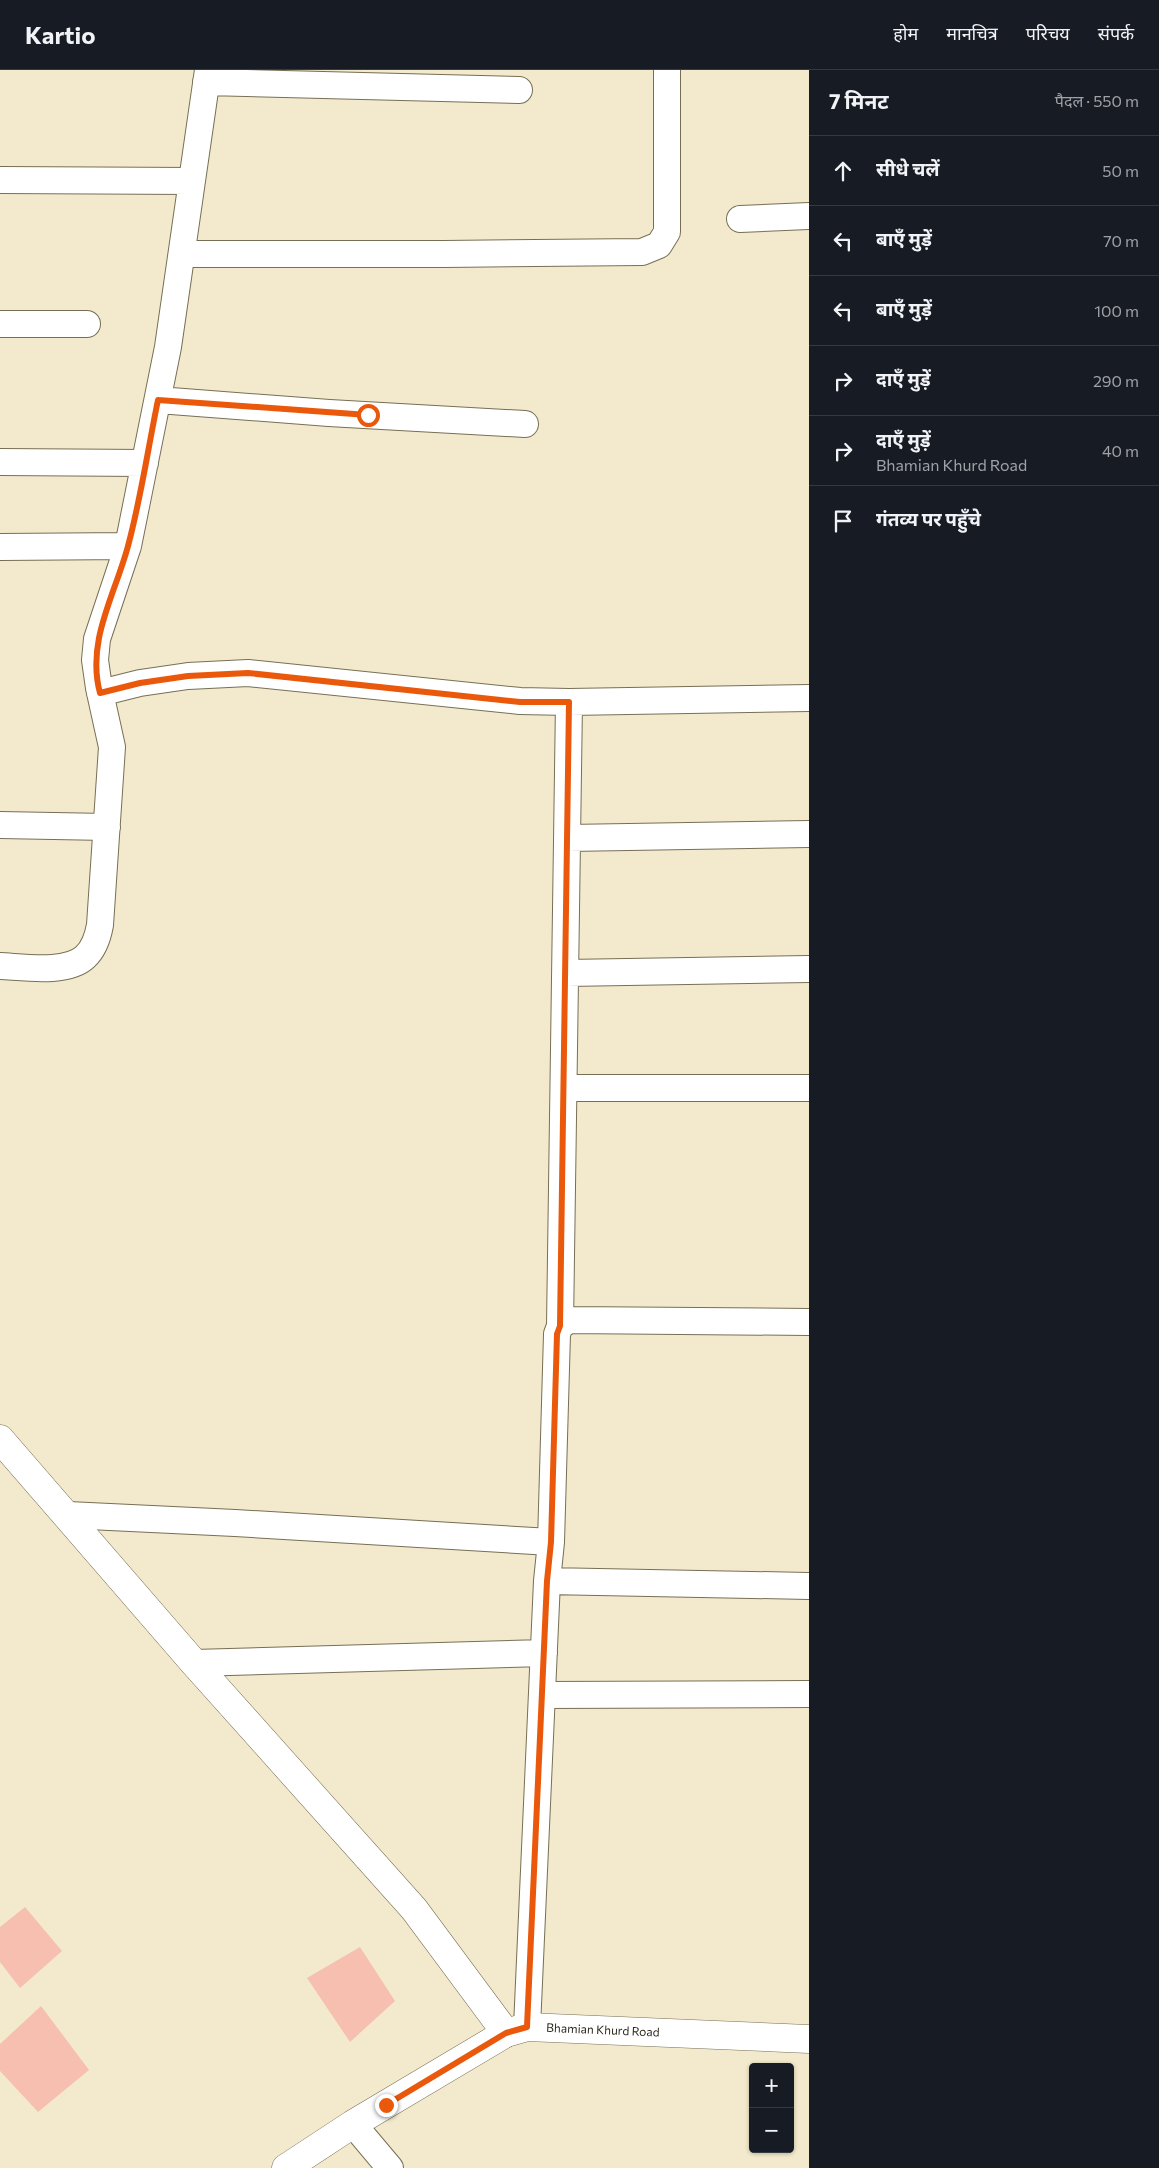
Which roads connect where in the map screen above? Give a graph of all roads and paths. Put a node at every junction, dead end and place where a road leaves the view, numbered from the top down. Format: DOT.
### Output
graph roads {
  1 [pos="667,70"];
  2 [pos="207,76"];
  3 [pos="519,90"];
  4 [pos="0,180"];
  5 [pos="192,181"];
  6 [pos="809,216"];
  7 [pos="740,219"];
  8 [pos="182,254"];
  9 [pos="0,324"];
  10 [pos="87,324"];
  11 [pos="158,400"];
  12 [pos="525,424"];
  13 [pos="0,462"];
  14 [pos="146,463"];
  15 [pos="128,546"];
  16 [pos="0,547"];
  17 [pos="100,693"];
  18 [pos="809,698"];
  19 [pos="569,702"];
  20 [pos="0,825"];
  21 [pos="107,827"];
  22 [pos="809,834"];
  23 [pos="568,838"];
  24 [pos="0,966"];
  25 [pos="809,969"];
  26 [pos="566,973"];
  27 [pos="564,1088"];
  28 [pos="809,1088"];
  29 [pos="809,1322"];
  30 [pos="560,1326"];
  31 [pos="0,1439"];
  32 [pos="68,1516"];
  33 [pos="551,1542"];
  34 [pos="547,1581"];
  35 [pos="809,1586"];
  36 [pos="544,1653"];
  37 [pos="194,1662"];
  38 [pos="809,1694"];
  39 [pos="543,1695"];
  40 [pos="517,2030"];
  41 [pos="809,2039"];
  42 [pos="353,2124"];
  43 [pos="286,2168"];
  44 [pos="390,2168"];
  1 -- 8 [label="street"];
  2 -- 3 [label="street"];
  2 -- 5 [label="street"];
  4 -- 5 [label="street"];
  5 -- 8 [label="street"];
  6 -- 7 [label="street"];
  8 -- 11 [label="street"];
  9 -- 10 [label="street"];
  11 -- 12 [label="street"];
  11 -- 14 [label="street"];
  13 -- 14 [label="street"];
  14 -- 15 [label="street"];
  15 -- 16 [label="street"];
  15 -- 17 [label="street"];
  17 -- 19 [label="street"];
  17 -- 21 [label="street"];
  18 -- 19 [label="street"];
  19 -- 23 [label="street"];
  20 -- 21 [label="street"];
  21 -- 24 [label="street"];
  22 -- 23 [label="street"];
  23 -- 26 [label="street"];
  25 -- 26 [label="street"];
  26 -- 27 [label="street"];
  27 -- 28 [label="street"];
  27 -- 30 [label="street"];
  29 -- 30 [label="street"];
  30 -- 33 [label="street"];
  31 -- 32 [label="street"];
  32 -- 33 [label="street"];
  32 -- 37 [label="street"];
  33 -- 34 [label="street"];
  34 -- 35 [label="street"];
  34 -- 36 [label="street"];
  36 -- 37 [label="street"];
  36 -- 39 [label="street"];
  37 -- 40 [label="street"];
  38 -- 39 [label="street"];
  39 -- 40 [label="street"];
  40 -- 41 [label="street, Bhamian Khurd Road"];
  40 -- 42 [label="street"];
  42 -- 43 [label="street"];
  42 -- 44 [label="street"];
}
